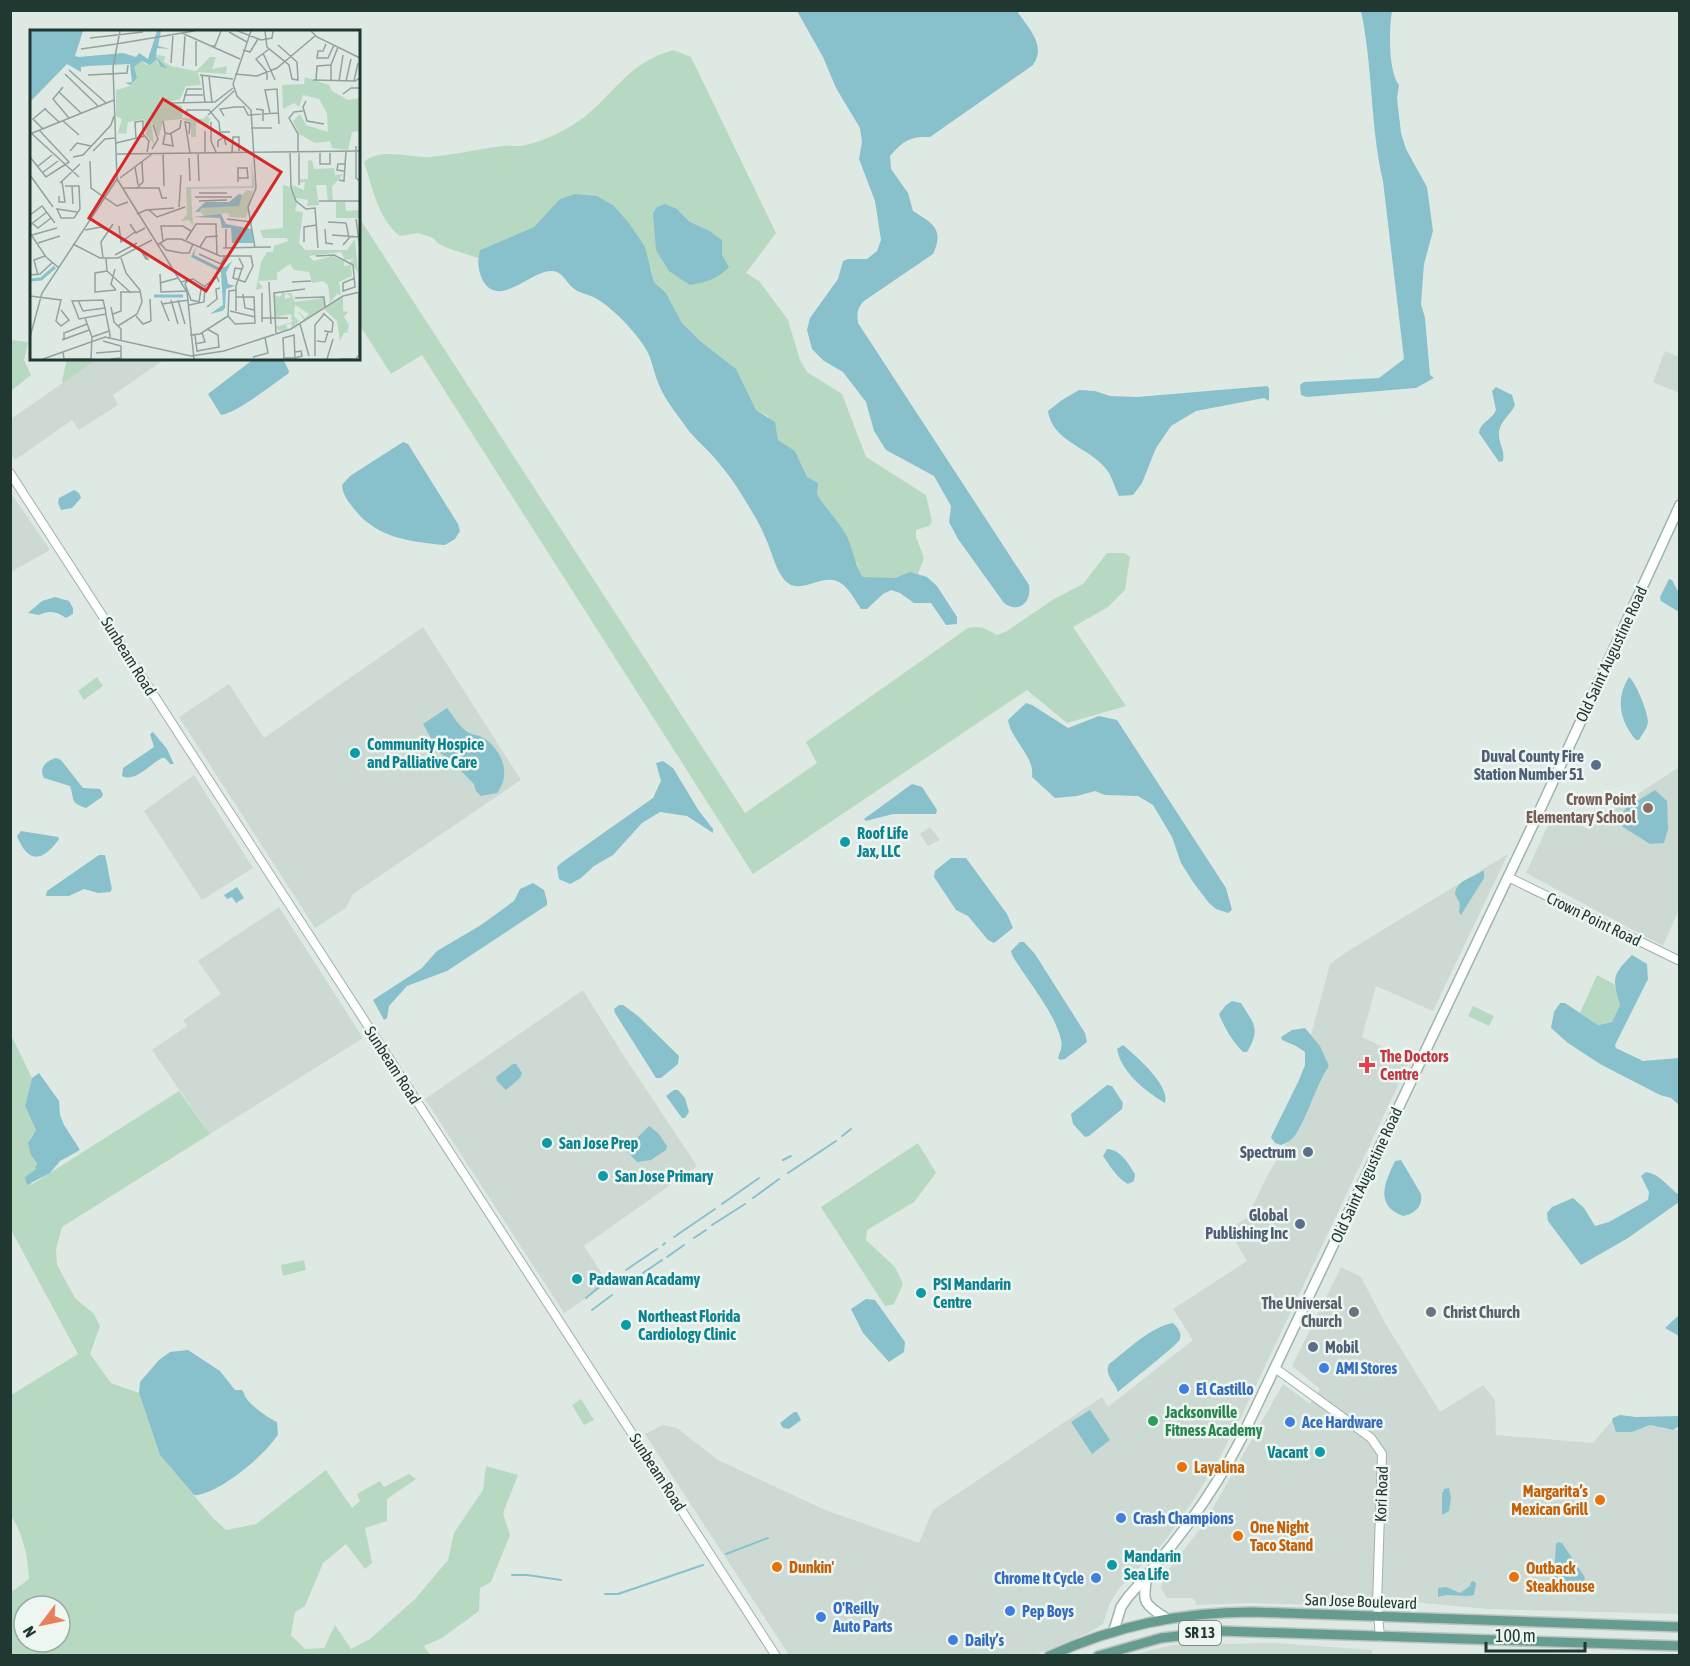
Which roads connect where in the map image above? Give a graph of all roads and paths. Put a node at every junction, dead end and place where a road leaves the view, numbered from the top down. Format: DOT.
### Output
graph roads {
  1 [pos="10,473"];
  2 [pos="1680,505"];
  3 [pos="1508,877"];
  4 [pos="1680,961"];
  5 [pos="1275,1368"];
  6 [pos="1148,1575"];
  7 [pos="1379,1617"];
  8 [pos="1166,1618"];
  9 [pos="1680,1627"];
  10 [pos="1114,1630"];
  11 [pos="1380,1637"];
  12 [pos="1680,1646"];
  13 [pos="776,1656"];
  14 [pos="1049,1656"];
  15 [pos="1098,1656"];
  1 -- 13 [label="street, Sunbeam Road"];
  2 -- 3 [label="main road, Old Saint Augustine Road"];
  3 -- 4 [label="street, Crown Point Road"];
  3 -- 5 [label="main road, Old Saint Augustine Road"];
  5 -- 6 [label="main road, Old Saint Augustine Road"];
  5 -- 7 [label="street, Kori Road"];
  6 -- 8 [label="main road"];
  6 -- 10 [label="main road, Old Saint Augustine Road"];
  7 -- 8 [label="main road, San Jose Boulevard / SR 13"];
  7 -- 9 [label="main road, San Jose Boulevard / SR 13"];
  7 -- 11 [label="street, Kori Road"];
  8 -- 10 [label="main road, San Jose Boulevard / SR 13"];
  10 -- 14 [label="main road, San Jose Boulevard / SR 13"];
  11 -- 12 [label="main road, SR 13"];
  11 -- 15 [label="main road, SR 13"];
}
